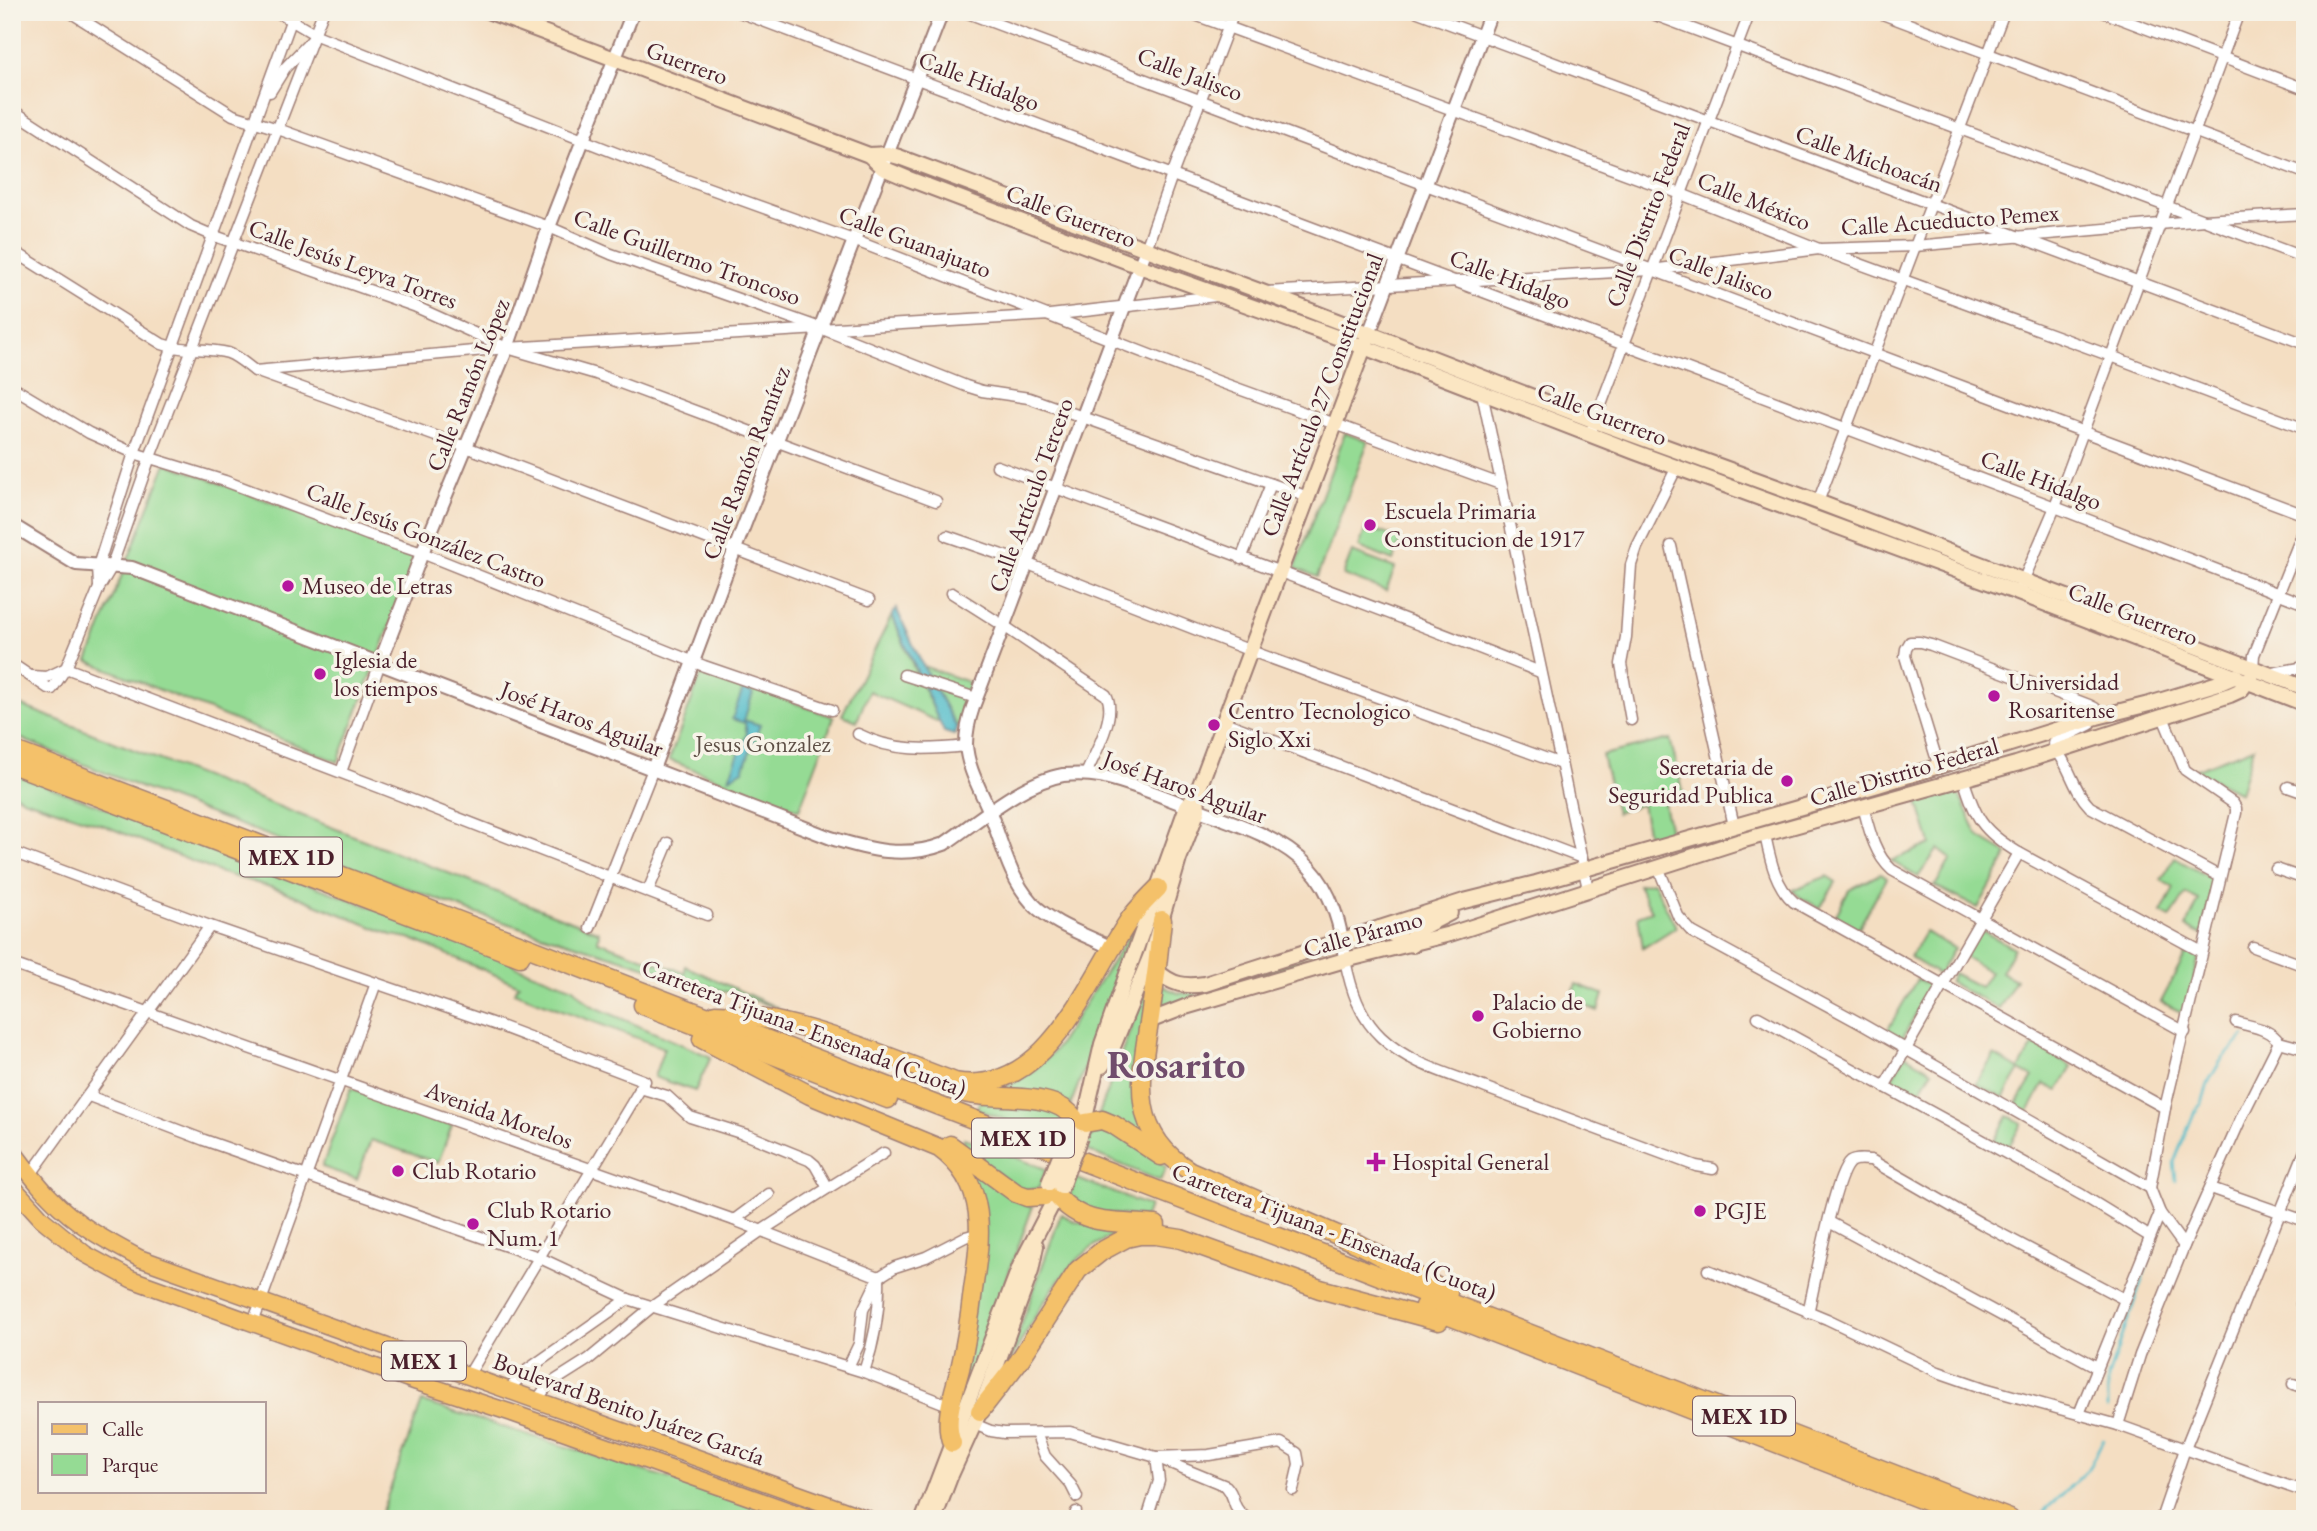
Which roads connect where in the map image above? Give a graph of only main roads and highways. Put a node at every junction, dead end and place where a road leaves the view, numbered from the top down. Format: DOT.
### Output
graph roads {
  1 [pos="489,12"];
  2 [pos="888,153"];
  3 [pos="869,155"];
  4 [pos="883,168"];
  5 [pos="1367,341"];
  6 [pos="1593,427"];
  7 [pos="2021,587"];
  8 [pos="2250,671"];
  9 [pos="2305,688"];
  10 [pos="2305,704"];
  11 [pos="12,750"];
  12 [pos="12,764"];
  13 [pos="1192,808"];
  14 [pos="1583,863"];
  15 [pos="1158,888"];
  16 [pos="1588,889"];
  17 [pos="1464,901"];
  18 [pos="1161,920"];
  19 [pos="1380,928"];
  20 [pos="1413,945"];
  21 [pos="1157,971"];
  22 [pos="700,1014"];
  23 [pos="668,1016"];
  24 [pos="765,1019"];
  25 [pos="1149,1021"];
  26 [pos="772,1075"];
  27 [pos="1095,1078"];
  28 [pos="1077,1127"];
  29 [pos="12,1150"];
  30 [pos="12,1186"];
  31 [pos="1053,1190"];
  32 [pos="1039,1230"];
  33 [pos="1358,1244"];
  34 [pos="1362,1301"];
  35 [pos="1475,1320"];
  36 [pos="977,1417"];
  37 [pos="624,1432"];
  38 [pos="586,1439"];
  39 [pos="953,1443"];
  40 [pos="1927,1501"];
  41 [pos="812,1519"];
  42 [pos="868,1519"];
  43 [pos="923,1519"];
  44 [pos="934,1519"];
  45 [pos="1950,1519"];
  46 [pos="1972,1519"];
  47 [pos="2010,1519"];
  1 -- 3 [label="main road, Guerrero"];
  2 -- 3 [label="main road, Guerrero"];
  2 -- 5 [label="main road, Calle Guerrero"];
  3 -- 4 [label="main road, Guerrero"];
  4 -- 5 [label="main road, Calle Guerrero"];
  5 -- 6 [label="main road, Calle Guerrero"];
  5 -- 6 [label="main road, Calle Guerrero"];
  5 -- 13 [label="main road, Calle Artículo 27 Constitucional"];
  6 -- 7 [label="main road, Calle Guerrero"];
  6 -- 7 [label="main road, Calle Guerrero"];
  7 -- 8 [label="main road, Calle Guerrero"];
  8 -- 9 [label="main road, Calle Guerrero"];
  8 -- 10 [label="main road, Calle Guerrero"];
  8 -- 14 [label="main road, Calle Distrito Federal"];
  8 -- 16 [label="main road, Calle Distrito Federal"];
  11 -- 22 [label="highway, Carretera Tijuana - Ensenada (Cuota) / MEX 1D"];
  12 -- 23 [label="highway, Carretera Tijuana - Ensenada (Cuota) / MEX 1D"];
  13 -- 15 [label="main road, Calle Artículo 27 Constitucional"];
  13 -- 18 [label="main road, Calle Artículo 27 Constitucional"];
  14 -- 17 [label="main road, Calle Páramo"];
  15 -- 24 [label="highway"];
  15 -- 27 [label="main road, Calle Artículo 27 Constitucional"];
  16 -- 20 [label="main road, Calle Páramo"];
  17 -- 19 [label="main road, Calle Páramo"];
  17 -- 20 [label="main road"];
  18 -- 21 [label="highway"];
  18 -- 27 [label="main road, Calle Artículo 27 Constitucional"];
  19 -- 20 [label="main road"];
  19 -- 21 [label="main road, Calle Páramo"];
  20 -- 25 [label="main road, Calle Páramo"];
  21 -- 25 [label="highway"];
  22 -- 24 [label="highway"];
  22 -- 35 [label="highway, Carretera Tijuana - Ensenada (Cuota) / MEX 1D"];
  23 -- 26 [label="highway"];
  23 -- 35 [label="highway, Carretera Tijuana - Ensenada (Cuota) / MEX 1D"];
  24 -- 28 [label="highway"];
  25 -- 33 [label="highway"];
  26 -- 31 [label="highway"];
  26 -- 39 [label="highway"];
  27 -- 28 [label="main road, Calle Artículo 27 Constitucional"];
  28 -- 31 [label="main road, Calle Artículo 27 Constitucional, bridge"];
  28 -- 33 [label="highway"];
  29 -- 37 [label="main road, Boulevard Benito Juárez García / MEX 1"];
  30 -- 38 [label="main road, Boulevard Benito Juárez García / MEX 1"];
  31 -- 32 [label="main road, Calle Artículo 27 Constitucional"];
  31 -- 34 [label="highway"];
  32 -- 36 [label="main road, Calle Artículo 27 Constitucional"];
  32 -- 39 [label="main road, Calle Artículo 27 Constitucional"];
  33 -- 35 [label="highway"];
  34 -- 35 [label="highway"];
  34 -- 36 [label="highway"];
  35 -- 40 [label="highway, Carretera Tijuana - Ensenada (Cuota) / MEX 1D"];
  35 -- 47 [label="highway, Carretera Tijuana - Ensenada (Cuota) / MEX 1D"];
  36 -- 44 [label="main road, Calle Artículo 27 Constitucional"];
  37 -- 38 [label="main road"];
  37 -- 42 [label="main road, Boulevard Benito Juárez García / MEX 1"];
  38 -- 41 [label="main road, Boulevard Benito Juárez García / MEX 1"];
  39 -- 43 [label="main road, Calle Artículo 27 Constitucional"];
  40 -- 45 [label="highway"];
  40 -- 46 [label="highway, Carretera Tijuana - Ensenada (Cuota) / MEX 1D"];
}
